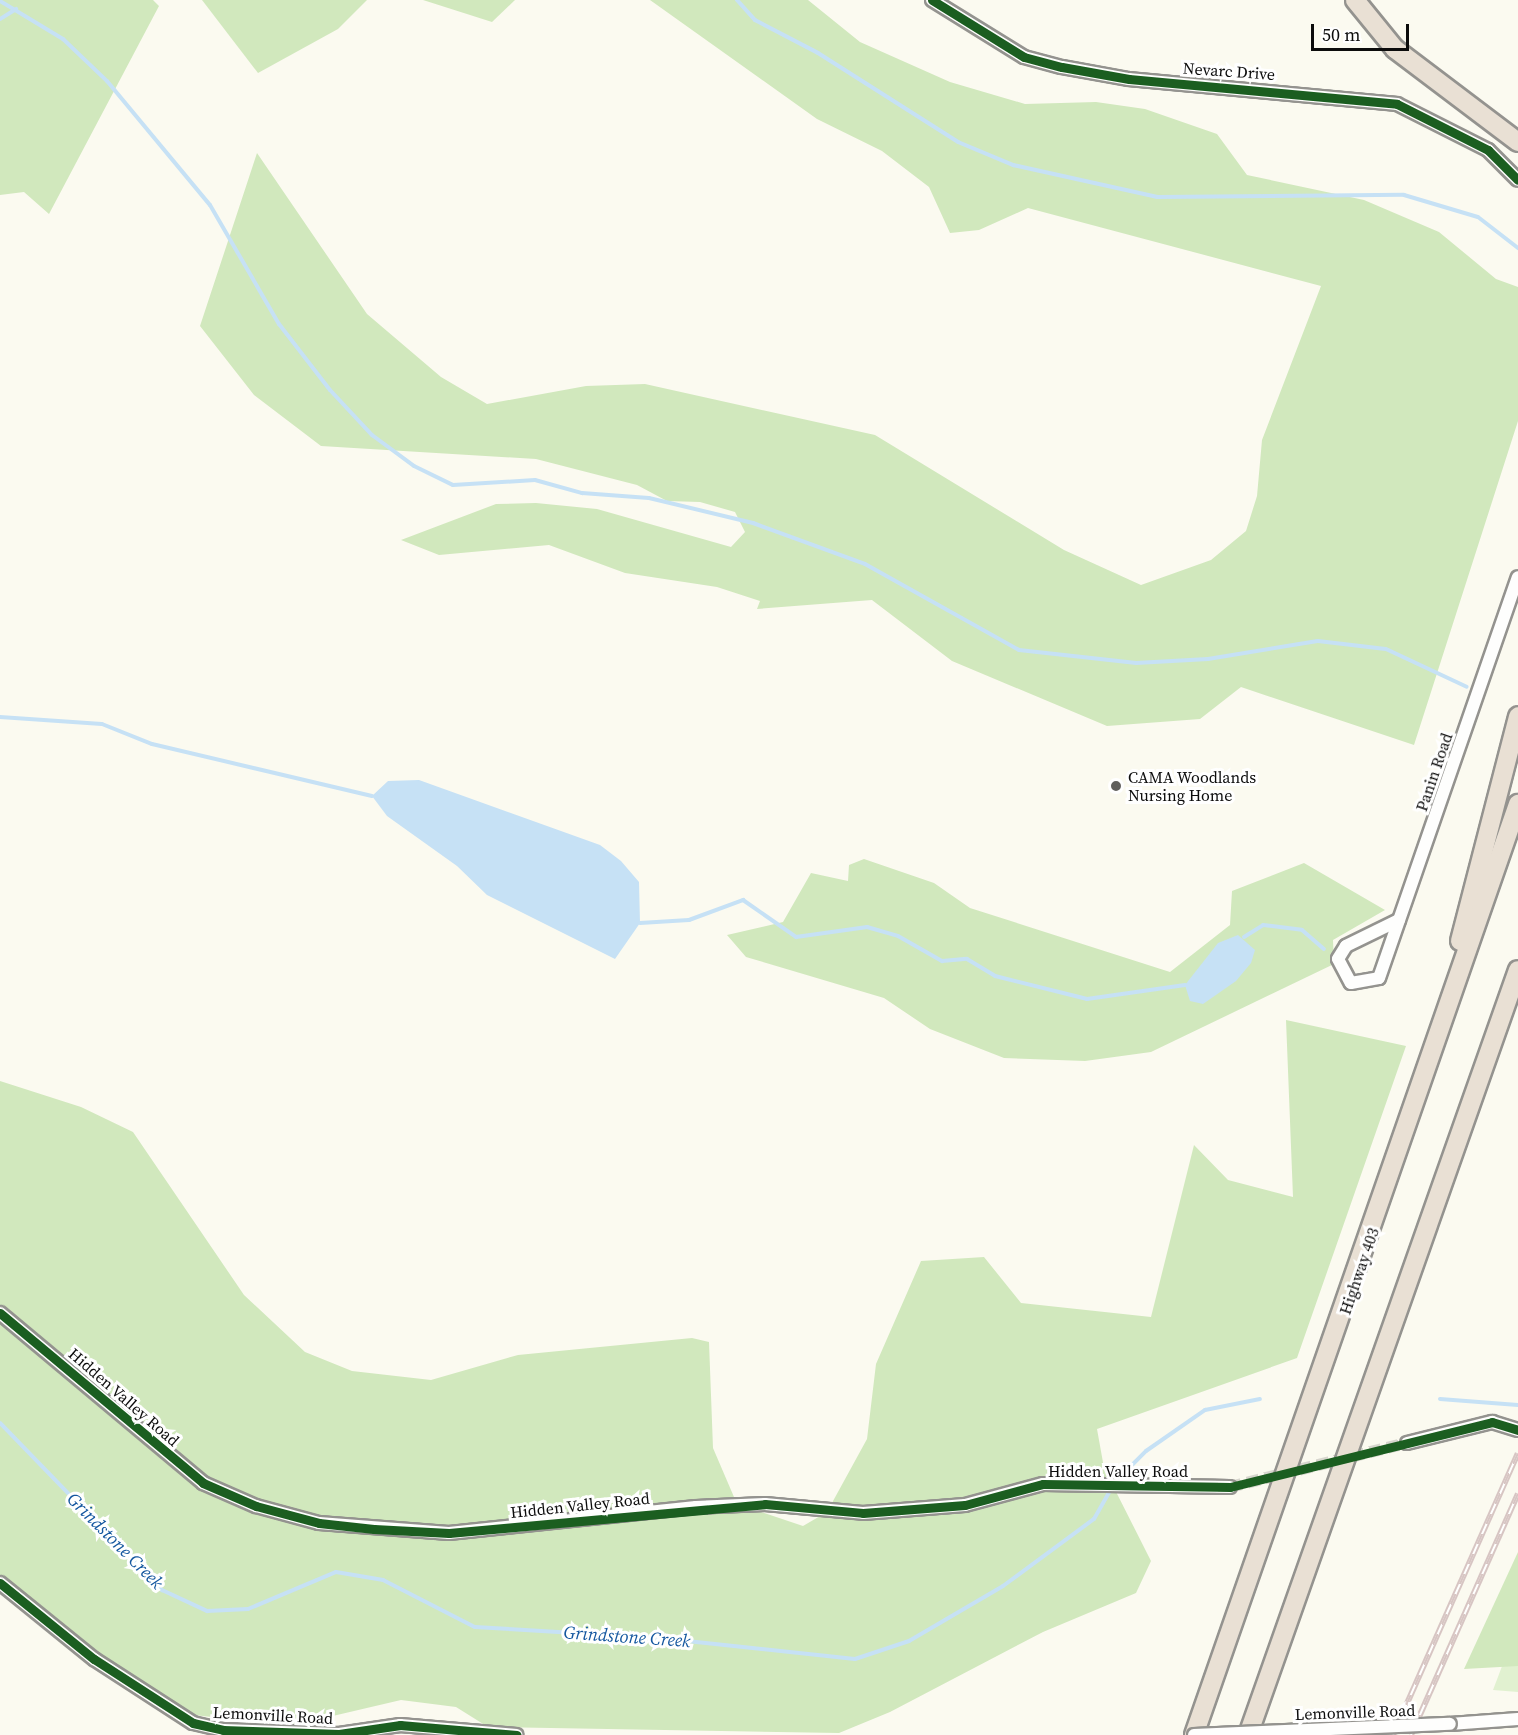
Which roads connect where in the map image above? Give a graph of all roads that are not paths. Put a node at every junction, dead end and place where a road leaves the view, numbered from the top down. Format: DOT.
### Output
graph roads {
  1 [pos="932,0"];
  2 [pos="1355,0"];
  3 [pos="1518,142"];
  4 [pos="1518,180"];
  5 [pos="1518,578"];
  6 [pos="1518,716"];
  7 [pos="1518,804"];
  8 [pos="1399,920"];
  9 [pos="1518,970"];
  10 [pos="1410,1122"];
  11 [pos="0,1313"];
  12 [pos="1518,1430"];
  13 [pos="1407,1443"];
  14 [pos="1230,1487"];
  15 [pos="0,1583"];
  16 [pos="1518,1719"];
  17 [pos="517,1735"];
  18 [pos="1194,1735"];
  19 [pos="1248,1735"];
  1 -- 4 [label="street, Nevarc Drive"];
  2 -- 3 [label="highway"];
  5 -- 8 [label="street, Panin Road"];
  6 -- 10 [label="highway"];
  7 -- 10 [label="highway, Highway 403"];
  8 -- 8 [label="street, Panin Road"];
  9 -- 19 [label="highway"];
  10 -- 18 [label="highway, Highway 403"];
  11 -- 14 [label="street, Hidden Valley Road"];
  12 -- 13 [label="street"];
  15 -- 17 [label="street, Lemonville Road"];
  16 -- 18 [label="street, Lemonville Road, bridge"];
}
